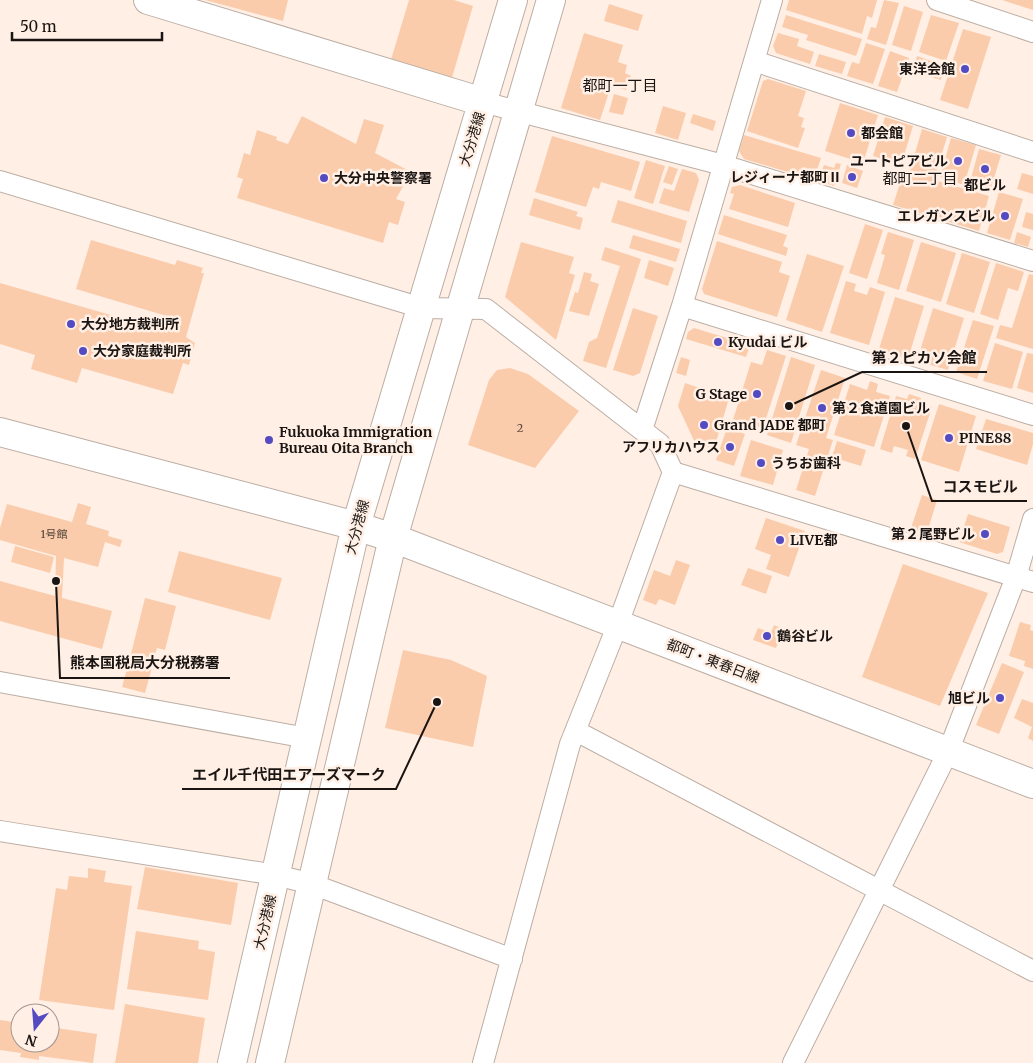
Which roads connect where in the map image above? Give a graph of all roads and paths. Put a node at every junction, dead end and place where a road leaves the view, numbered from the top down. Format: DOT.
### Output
graph roads {
  1 [pos="148,0"];
  2 [pos="513,0"];
  3 [pos="552,0"];
  4 [pos="772,0"];
  5 [pos="937,0"];
  6 [pos="1033,32"];
  7 [pos="754,61"];
  8 [pos="483,102"];
  9 [pos="519,111"];
  10 [pos="1033,152"];
  11 [pos="723,165"];
  12 [pos="0,181"];
  13 [pos="1033,261"];
  14 [pos="682,306"];
  15 [pos="422,308"];
  16 [pos="461,308"];
  17 [pos="1033,415"];
  18 [pos="642,430"];
  19 [pos="0,432"];
  20 [pos="674,472"];
  21 [pos="1033,519"];
  22 [pos="356,526"];
  23 [pos="393,538"];
  24 [pos="1025,579"];
  25 [pos="618,624"];
  26 [pos="0,682"];
  27 [pos="576,731"];
  28 [pos="307,738"];
  29 [pos="948,752"];
  30 [pos="1033,784"];
  31 [pos="0,831"];
  32 [pos="276,875"];
  33 [pos="312,884"];
  34 [pos="880,890"];
  35 [pos="512,959"];
  36 [pos="1033,971"];
  37 [pos="232,1063"];
  38 [pos="270,1063"];
  39 [pos="483,1063"];
  40 [pos="793,1063"];
  1 -- 8 [label="main road"];
  2 -- 8 [label="main road, 大分港線"];
  3 -- 9 [label="main road"];
  4 -- 7 [label="street"];
  5 -- 6 [label="street"];
  7 -- 10 [label="street"];
  7 -- 11 [label="street"];
  8 -- 9 [label="street"];
  8 -- 15 [label="main road, 大分港線"];
  9 -- 11 [label="street"];
  9 -- 16 [label="main road"];
  11 -- 13 [label="street"];
  11 -- 14 [label="street"];
  12 -- 15 [label="street"];
  14 -- 17 [label="street"];
  14 -- 18 [label="street"];
  15 -- 16 [label="street"];
  15 -- 22 [label="main road, 大分港線"];
  16 -- 18 [label="street"];
  16 -- 23 [label="main road"];
  18 -- 20 [label="street"];
  19 -- 22 [label="main road, 都町・東春日線"];
  20 -- 24 [label="street"];
  20 -- 25 [label="street"];
  21 -- 24 [label="street"];
  22 -- 23 [label="main road, 都町・東春日線"];
  22 -- 28 [label="main road, 大分港線"];
  23 -- 25 [label="main road, 都町・東春日線"];
  23 -- 33 [label="main road"];
  24 -- 29 [label="street"];
  25 -- 27 [label="street"];
  25 -- 29 [label="main road, 都町・東春日線"];
  26 -- 28 [label="street"];
  27 -- 34 [label="street"];
  27 -- 35 [label="street"];
  28 -- 32 [label="main road, 大分港線"];
  29 -- 30 [label="main road, 都町・東春日線"];
  29 -- 34 [label="street"];
  31 -- 32 [label="street"];
  32 -- 33 [label="street"];
  32 -- 37 [label="main road, 大分港線"];
  33 -- 35 [label="street"];
  33 -- 38 [label="main road"];
  34 -- 36 [label="street"];
  34 -- 40 [label="street"];
  35 -- 39 [label="street"];
}
